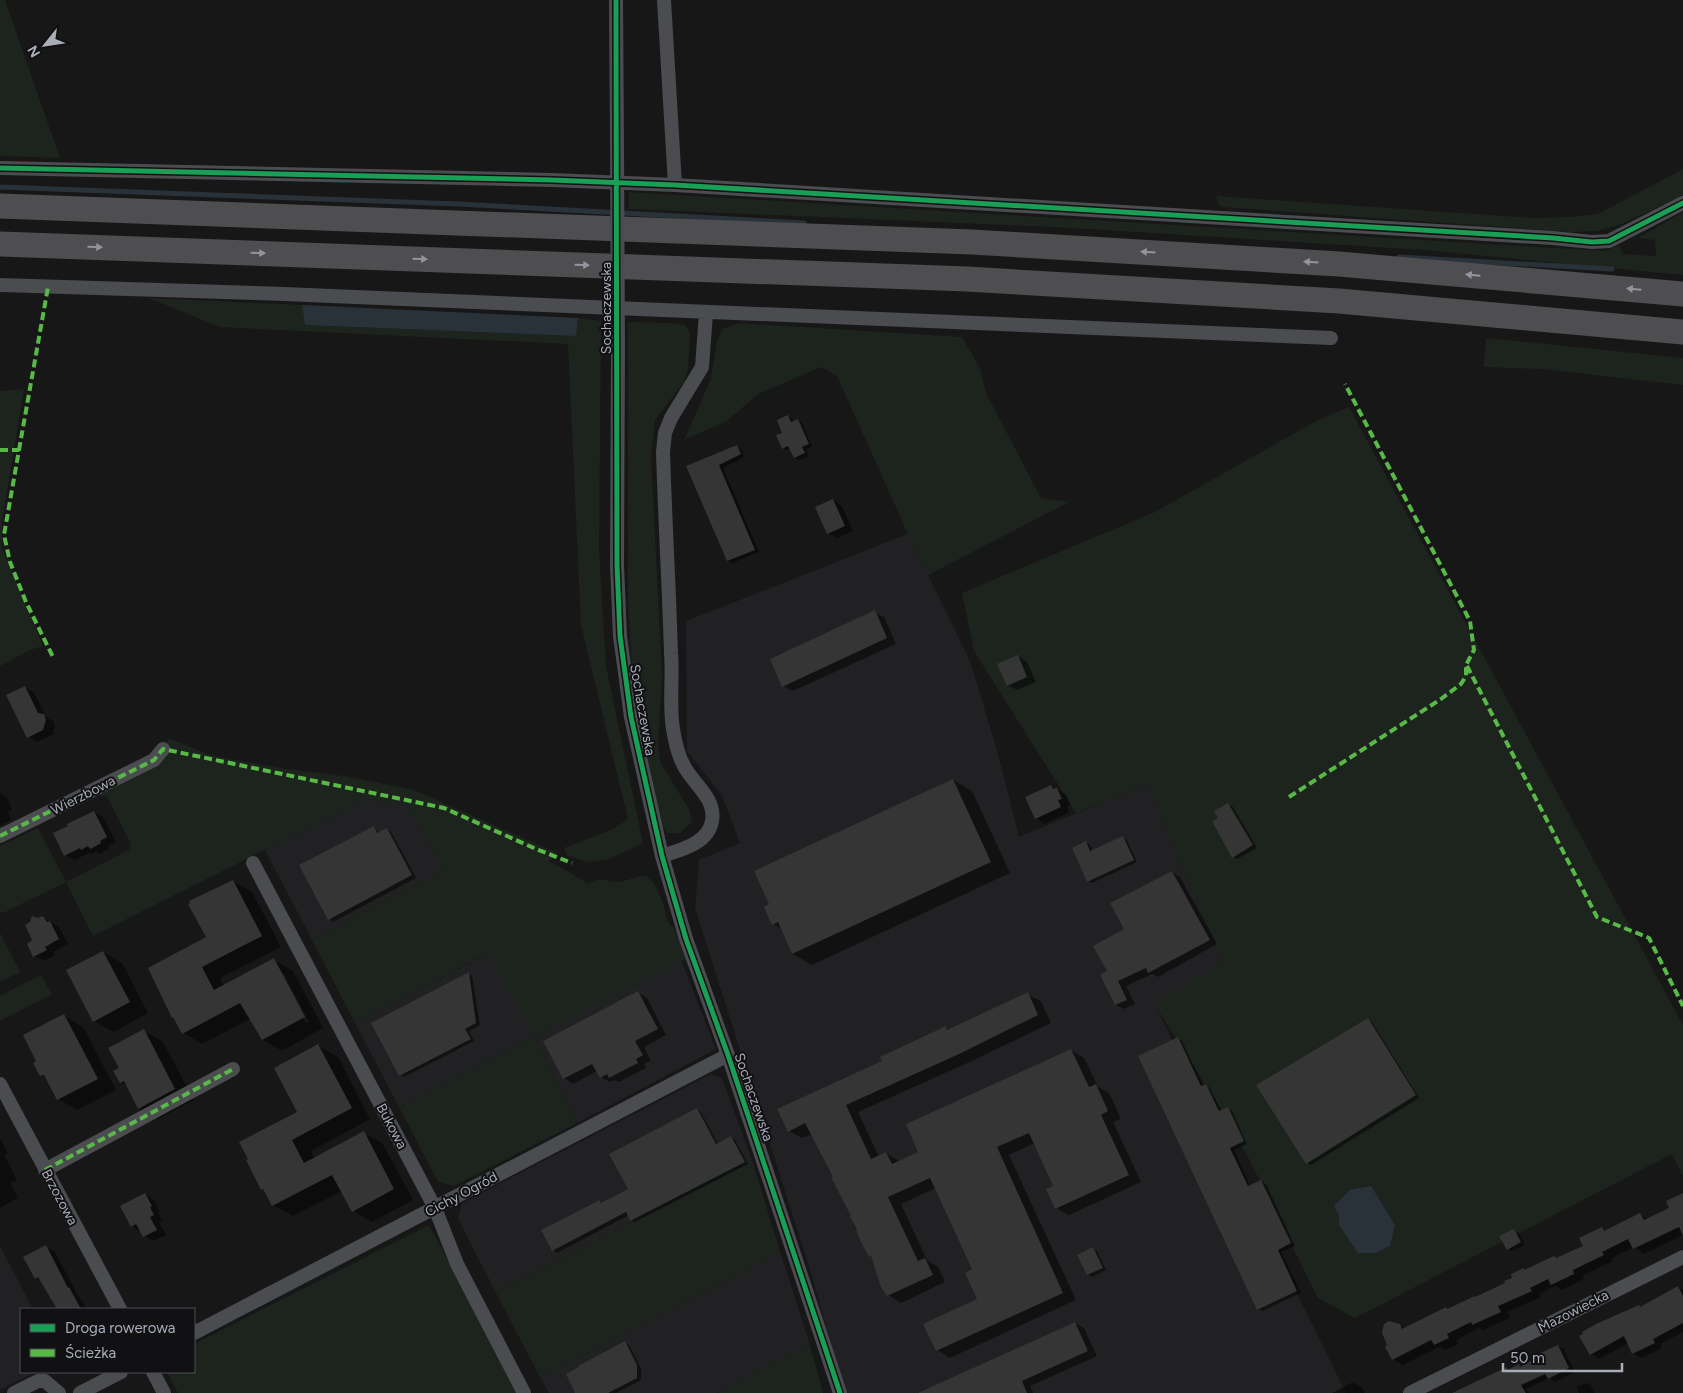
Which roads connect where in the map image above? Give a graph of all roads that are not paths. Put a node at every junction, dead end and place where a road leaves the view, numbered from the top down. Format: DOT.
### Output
graph roads {
  1 [pos="616,0"];
  2 [pos="664,0"];
  3 [pos="0,168"];
  4 [pos="675,185"];
  5 [pos="1683,203"];
  6 [pos="0,206"];
  7 [pos="0,244"];
  8 [pos="0,285"];
  9 [pos="1683,294"];
  10 [pos="706,313"];
  11 [pos="1683,332"];
  12 [pos="1331,338"];
  13 [pos="163,749"];
  14 [pos="0,836"];
  15 [pos="662,856"];
  16 [pos="253,862"];
  17 [pos="728,1055"];
  18 [pos="233,1069"];
  19 [pos="0,1084"];
  20 [pos="45,1170"];
  21 [pos="435,1208"];
  22 [pos="1683,1257"];
  23 [pos="119,1308"];
  24 [pos="195,1332"];
  25 [pos="118,1373"];
  26 [pos="154,1373"];
  27 [pos="14,1393"];
  28 [pos="59,1393"];
  29 [pos="80,1393"];
  30 [pos="164,1393"];
  31 [pos="524,1393"];
  32 [pos="840,1393"];
  33 [pos="1410,1393"];
  1 -- 15 [label="street, Sochaczewska, bridge"];
  2 -- 4 [label="street"];
  3 -- 4 [label="street"];
  4 -- 5 [label="street"];
  9 -- 6 [label="highway, one-way"];
  7 -- 11 [label="highway, one-way"];
  8 -- 10 [label="street"];
  10 -- 12 [label="street"];
  10 -- 15 [label="street, Sochaczewska"];
  13 -- 14 [label="street, Wierzbowa"];
  15 -- 17 [label="street, Sochaczewska"];
  16 -- 21 [label="street, Bukowa"];
  17 -- 21 [label="street, Cichy Ogród"];
  17 -- 32 [label="street, Sochaczewska"];
  18 -- 20 [label="street"];
  19 -- 20 [label="street, Brzozowa"];
  20 -- 23 [label="street, Brzozowa"];
  21 -- 24 [label="street, Cichy Ogród"];
  21 -- 31 [label="street, Bukowa"];
  22 -- 33 [label="street, Mazowiecka"];
  25 -- 29 [label="street"];
  26 -- 30 [label="street"];
  27 -- 28 [label="street"];
}
